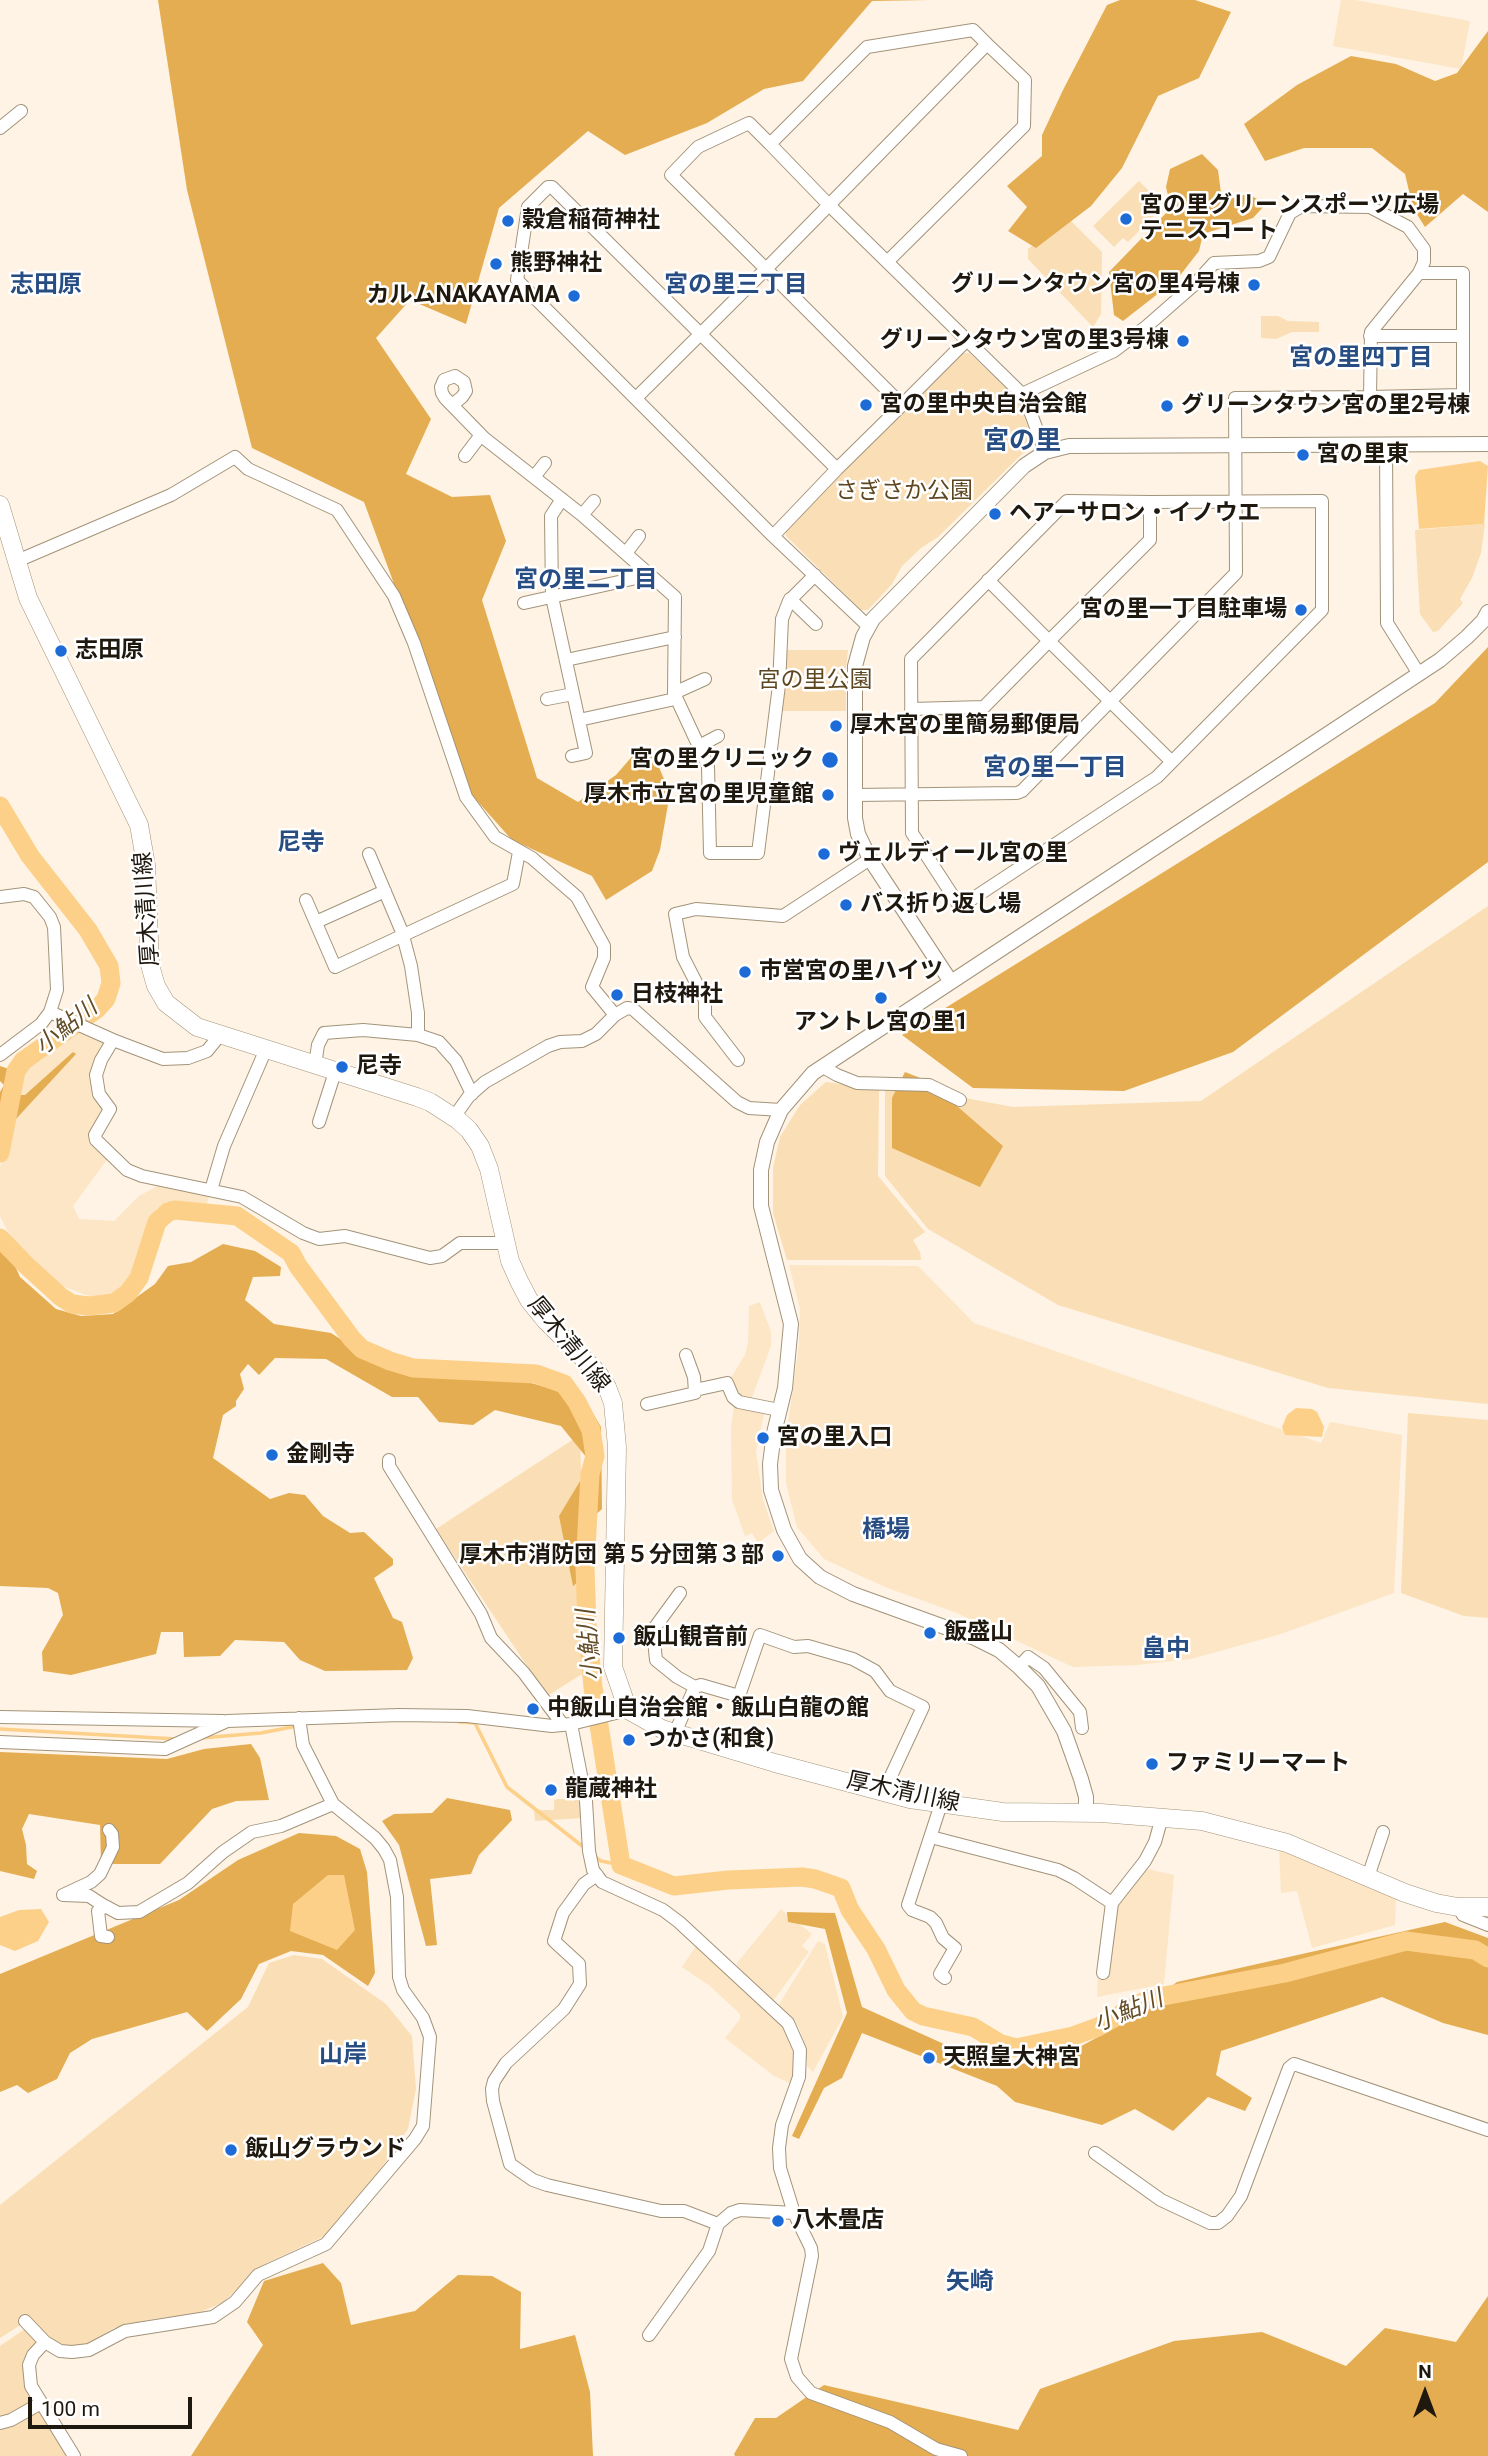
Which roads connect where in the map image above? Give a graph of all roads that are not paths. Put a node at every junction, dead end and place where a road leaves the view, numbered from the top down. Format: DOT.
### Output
graph roads {
  1 [pos="987,44"];
  2 [pos="21,111"];
  3 [pos="0,128"];
  4 [pos="770,144"];
  5 [pos="830,205"];
  6 [pos="887,262"];
  7 [pos="766,269"];
  8 [pos="1419,273"];
  9 [pos="701,334"];
  10 [pos="1370,336"];
  11 [pos="1463,336"];
  12 [pos="966,341"];
  13 [pos="1021,394"];
  14 [pos="1370,397"];
  15 [pos="636,398"];
  16 [pos="452,405"];
  17 [pos="902,405"];
  18 [pos="481,435"];
  19 [pos="1386,444"];
  20 [pos="1488,444"];
  21 [pos="1234,446"];
  22 [pos="1045,452"];
  23 [pos="465,456"];
  24 [pos="545,463"];
  25 [pos="837,469"];
  26 [pos="534,477"];
  27 [pos="562,499"];
  28 [pos="1236,500"];
  29 [pos="594,501"];
  30 [pos="1150,502"];
  31 [pos="0,505"];
  32 [pos="582,515"];
  33 [pos="639,536"];
  34 [pos="773,536"];
  35 [pos="626,553"];
  36 [pos="17,561"];
  37 [pos="650,575"];
  38 [pos="815,575"];
  39 [pos="988,580"];
  40 [pos="552,597"];
  41 [pos="790,600"];
  42 [pos="524,603"];
  43 [pos="1488,612"];
  44 [pos="816,624"];
  45 [pos="867,626"];
  46 [pos="676,637"];
  47 [pos="1049,640"];
  48 [pos="566,660"];
  49 [pos="1419,674"];
  50 [pos="705,679"];
  51 [pos="573,694"];
  52 [pos="675,696"];
  53 [pos="547,699"];
  54 [pos="1110,703"];
  55 [pos="911,709"];
  56 [pos="579,720"];
  57 [pos="718,736"];
  58 [pos="699,746"];
  59 [pos="572,756"];
  60 [pos="1172,762"];
  61 [pos="855,794"];
  62 [pos="912,794"];
  63 [pos="709,797"];
  64 [pos="723,797"];
  65 [pos="519,852"];
  66 [pos="369,854"];
  67 [pos="870,859"];
  68 [pos="385,891"];
  69 [pos="0,897"];
  70 [pos="306,900"];
  71 [pos="316,922"];
  72 [pos="402,936"];
  73 [pos="951,982"];
  74 [pos="54,1014"];
  75 [pos="615,1015"];
  76 [pos="220,1035"];
  77 [pos="418,1035"];
  78 [pos="111,1040"];
  79 [pos="266,1049"];
  80 [pos="0,1055"];
  81 [pos="738,1060"];
  82 [pos="315,1065"];
  83 [pos="823,1067"];
  84 [pos="335,1072"];
  85 [pos="472,1094"];
  86 [pos="960,1100"];
  87 [pos="781,1110"];
  88 [pos="454,1117"];
  89 [pos="319,1122"];
  90 [pos="211,1190"];
  91 [pos="505,1243"];
  92 [pos="686,1355"];
  93 [pos="695,1390"];
  94 [pos="647,1404"];
  95 [pos="779,1410"];
  96 [pos="389,1460"];
  97 [pos="680,1593"];
  98 [pos="1020,1667"];
  99 [pos="695,1687"];
  100 [pos="622,1711"];
  101 [pos="0,1717"];
  102 [pos="299,1718"];
  103 [pos="227,1721"];
  104 [pos="571,1723"];
  105 [pos="1082,1728"];
  106 [pos="675,1733"];
  107 [pos="0,1742"];
  108 [pos="884,1791"];
  109 [pos="333,1804"];
  110 [pos="941,1804"];
  111 [pos="1086,1813"];
  112 [pos="1162,1817"];
  113 [pos="109,1830"];
  114 [pos="1383,1832"];
  115 [pos="931,1837"];
  116 [pos="597,1875"];
  117 [pos="1368,1877"];
  118 [pos="1112,1903"];
  119 [pos="106,1907"];
  120 [pos="1458,1907"];
  121 [pos="1488,1907"];
  122 [pos="1488,1925"];
  123 [pos="108,1937"];
  124 [pos="1103,1973"];
  125 [pos="941,1974"];
  126 [pos="1488,2130"];
  127 [pos="1095,2153"];
  128 [pos="794,2213"];
  129 [pos="718,2224"];
  130 [pos="25,2321"];
  131 [pos="649,2335"];
  132 [pos="45,2342"];
  133 [pos="41,2403"];
  134 [pos="0,2423"];
  135 [pos="74,2456"];
  136 [pos="961,2456"];
  1 -- 4 [label="street"];
  1 -- 5 [label="street"];
  1 -- 6 [label="street"];
  2 -- 3 [label="street"];
  4 -- 5 [label="street"];
  4 -- 7 [label="street"];
  5 -- 6 [label="street"];
  5 -- 7 [label="street"];
  6 -- 12 [label="street"];
  7 -- 9 [label="street"];
  7 -- 17 [label="street"];
  8 -- 10 [label="street"];
  8 -- 11 [label="street"];
  8 -- 13 [label="street"];
  9 -- 15 [label="street"];
  9 -- 15 [label="street"];
  9 -- 25 [label="street"];
  10 -- 11 [label="street"];
  10 -- 14 [label="street"];
  11 -- 14 [label="street"];
  12 -- 13 [label="street"];
  12 -- 17 [label="street"];
  13 -- 22 [label="street"];
  14 -- 21 [label="street"];
  15 -- 34 [label="street"];
  16 -- 18 [label="street"];
  17 -- 25 [label="street"];
  18 -- 23 [label="street"];
  18 -- 26 [label="street"];
  19 -- 20 [label="street"];
  19 -- 21 [label="street"];
  19 -- 49 [label="street"];
  21 -- 22 [label="street"];
  21 -- 28 [label="street"];
  22 -- 45 [label="street"];
  24 -- 26 [label="street"];
  25 -- 34 [label="street"];
  26 -- 27 [label="street"];
  27 -- 32 [label="street"];
  27 -- 40 [label="street"];
  28 -- 30 [label="street"];
  28 -- 54 [label="street"];
  28 -- 60 [label="street"];
  29 -- 32 [label="street"];
  30 -- 39 [label="street"];
  30 -- 47 [label="street"];
  31 -- 36 [label="main road, 厚木清川線"];
  32 -- 35 [label="street"];
  33 -- 35 [label="street"];
  34 -- 38 [label="street"];
  35 -- 37 [label="street"];
  36 -- 65 [label="street"];
  36 -- 76 [label="main road, 厚木清川線"];
  37 -- 40 [label="street"];
  37 -- 46 [label="street"];
  38 -- 41 [label="street"];
  38 -- 45 [label="street"];
  39 -- 47 [label="street"];
  39 -- 55 [label="street"];
  40 -- 42 [label="street"];
  40 -- 48 [label="street"];
  41 -- 44 [label="street"];
  41 -- 63 [label="street"];
  43 -- 49 [label="street"];
  45 -- 61 [label="street"];
  46 -- 48 [label="street"];
  46 -- 52 [label="street"];
  47 -- 54 [label="street"];
  47 -- 55 [label="street"];
  48 -- 51 [label="street"];
  49 -- 73 [label="street"];
  50 -- 52 [label="street"];
  51 -- 53 [label="street"];
  51 -- 56 [label="street"];
  52 -- 56 [label="street"];
  52 -- 58 [label="street"];
  54 -- 60 [label="street"];
  54 -- 62 [label="street"];
  55 -- 62 [label="street"];
  56 -- 59 [label="street"];
  57 -- 58 [label="street"];
  58 -- 63 [label="street"];
  60 -- 62 [label="street"];
  61 -- 62 [label="street"];
  61 -- 67 [label="street"];
  63 -- 64 [label="street"];
  65 -- 72 [label="street"];
  65 -- 75 [label="street"];
  66 -- 68 [label="street"];
  67 -- 73 [label="street"];
  67 -- 81 [label="street"];
  68 -- 71 [label="street"];
  68 -- 72 [label="street"];
  69 -- 74 [label="street"];
  70 -- 71 [label="street"];
  71 -- 72 [label="street"];
  72 -- 77 [label="street"];
  73 -- 83 [label="street"];
  74 -- 78 [label="street"];
  74 -- 80 [label="street"];
  75 -- 85 [label="street"];
  75 -- 87 [label="street"];
  76 -- 78 [label="street"];
  76 -- 79 [label="main road, 厚木清川線"];
  77 -- 82 [label="street"];
  77 -- 85 [label="street"];
  78 -- 90 [label="street"];
  79 -- 82 [label="main road, 厚木清川線"];
  79 -- 90 [label="street"];
  82 -- 84 [label="main road, 厚木清川線"];
  83 -- 86 [label="street"];
  83 -- 87 [label="street"];
  84 -- 88 [label="main road, 厚木清川線"];
  84 -- 89 [label="street"];
  85 -- 88 [label="street"];
  87 -- 95 [label="street"];
  88 -- 91 [label="main road, 厚木清川線"];
  90 -- 91 [label="street"];
  91 -- 100 [label="main road, 厚木清川線"];
  92 -- 93 [label="street"];
  93 -- 94 [label="street"];
  93 -- 95 [label="street"];
  95 -- 98 [label="street"];
  96 -- 104 [label="street"];
  97 -- 99 [label="street"];
  98 -- 105 [label="street"];
  98 -- 111 [label="street"];
  99 -- 106 [label="street"];
  99 -- 108 [label="street"];
  100 -- 104 [label="street"];
  100 -- 106 [label="main road, 厚木清川線"];
  101 -- 103 [label="street"];
  102 -- 103 [label="street"];
  102 -- 104 [label="street"];
  102 -- 109 [label="street"];
  103 -- 107 [label="street"];
  104 -- 116 [label="street"];
  106 -- 108 [label="main road, 厚木清川線"];
  108 -- 110 [label="main road, 厚木清川線"];
  109 -- 119 [label="street"];
  109 -- 132 [label="street"];
  110 -- 111 [label="main road, 厚木清川線"];
  110 -- 115 [label="street"];
  111 -- 112 [label="main road, 厚木清川線"];
  112 -- 117 [label="main road, 厚木清川線"];
  112 -- 118 [label="street"];
  113 -- 119 [label="street"];
  114 -- 117 [label="street"];
  115 -- 118 [label="street"];
  115 -- 125 [label="street"];
  116 -- 128 [label="street"];
  116 -- 129 [label="street"];
  117 -- 120 [label="main road, 厚木清川線"];
  118 -- 124 [label="street"];
  119 -- 123 [label="street"];
  120 -- 121 [label="main road, 厚木清川線"];
  120 -- 122 [label="street"];
  126 -- 127 [label="street"];
  128 -- 129 [label="street"];
  128 -- 136 [label="street"];
  129 -- 131 [label="street"];
  130 -- 132 [label="street"];
  132 -- 133 [label="street"];
  133 -- 134 [label="street"];
  133 -- 135 [label="street"];
}
